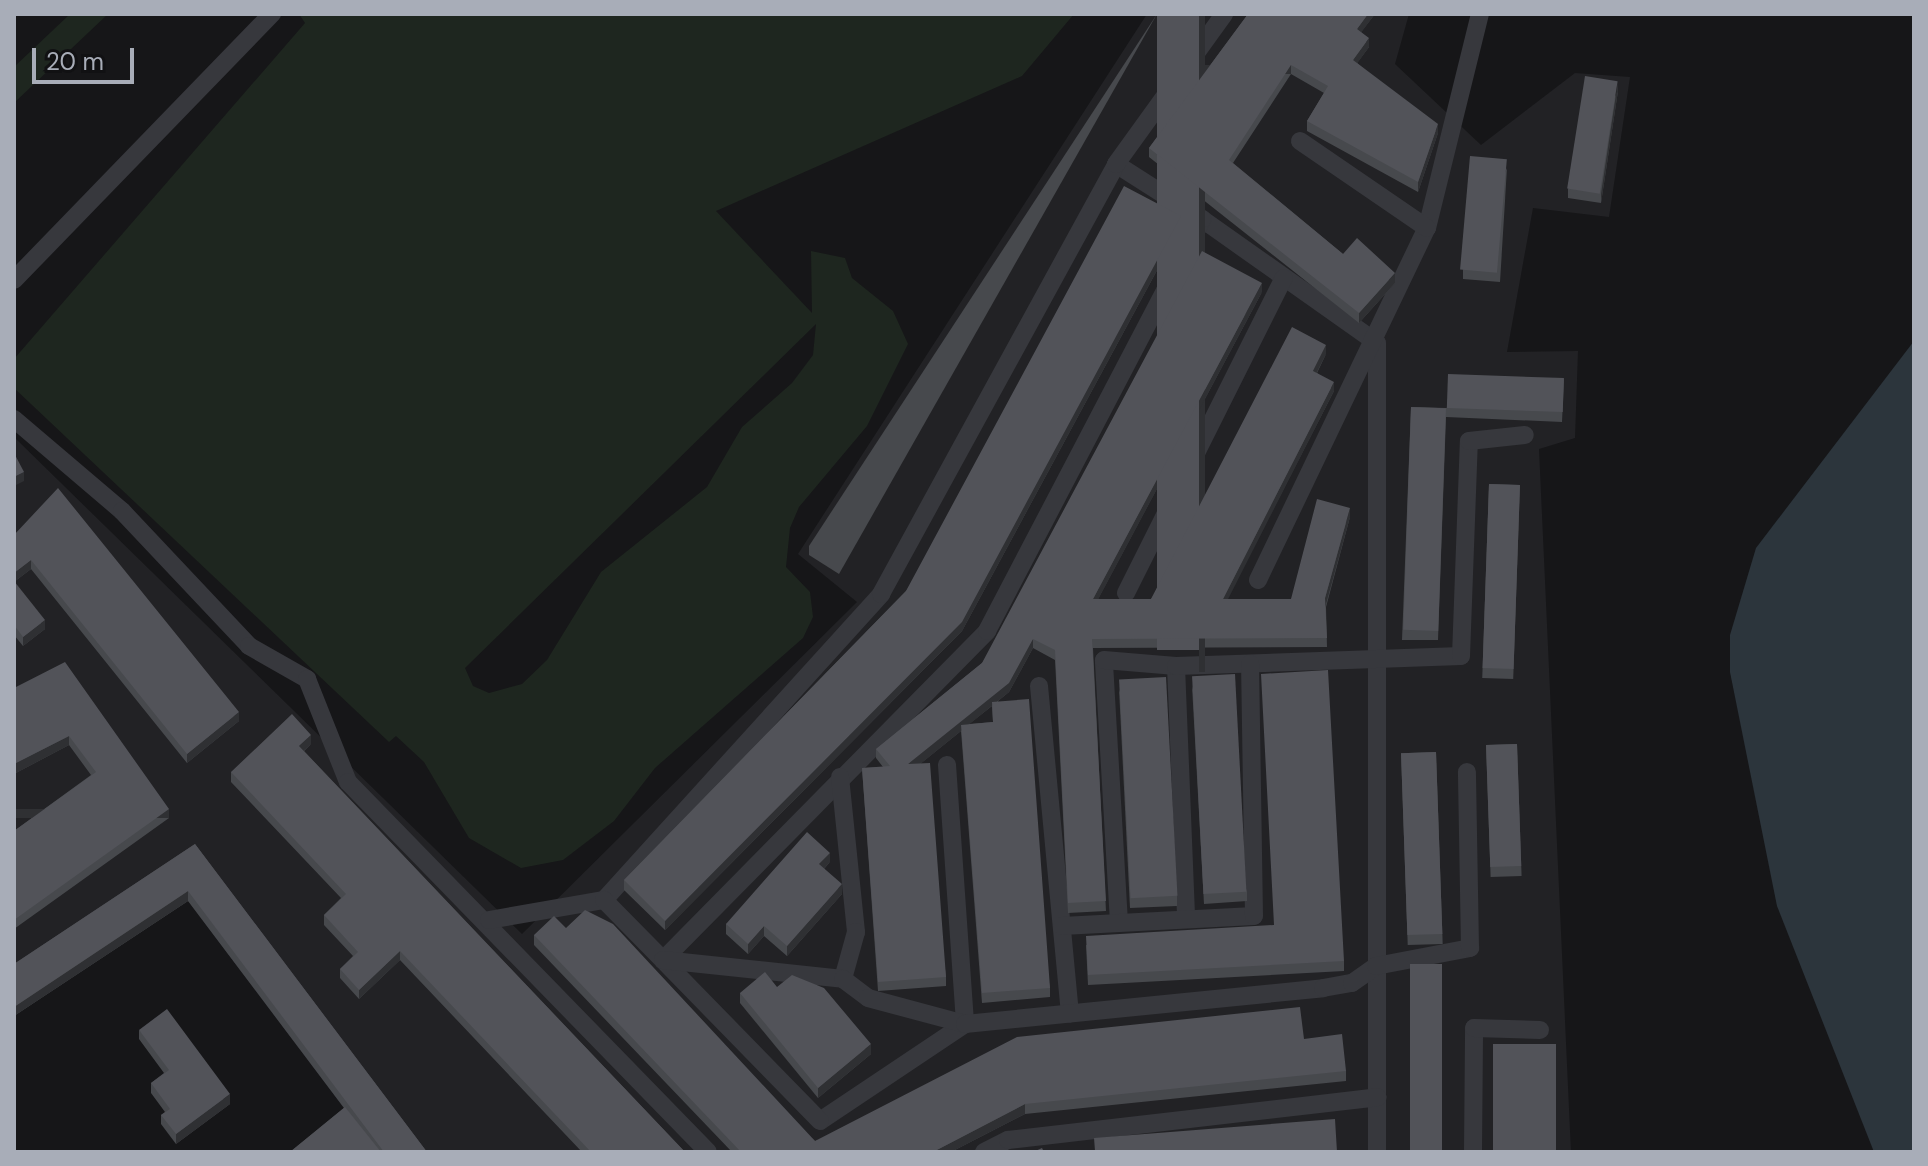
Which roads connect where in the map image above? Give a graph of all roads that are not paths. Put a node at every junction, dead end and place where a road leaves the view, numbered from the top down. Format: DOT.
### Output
graph roads {
  1 [pos="272,14"];
  2 [pos="1224,14"];
  3 [pos="1480,14"];
  4 [pos="1300,141"];
  5 [pos="1116,164"];
  6 [pos="1202,219"];
  7 [pos="1427,228"];
  8 [pos="1284,278"];
  9 [pos="14,280"];
  10 [pos="1377,343"];
  11 [pos="14,419"];
  12 [pos="1525,435"];
  13 [pos="1258,580"];
  14 [pos="1126,593"];
  15 [pos="1372,660"];
  16 [pos="1250,664"];
  17 [pos="1176,666"];
  18 [pos="1039,686"];
  19 [pos="947,765"];
  20 [pos="1467,772"];
  21 [pos="840,777"];
  22 [pos="604,900"];
  23 [pos="1186,919"];
  24 [pos="489,920"];
  25 [pos="1119,923"];
  26 [pos="1062,926"];
  27 [pos="663,960"];
  28 [pos="1376,966"];
  29 [pos="843,979"];
  30 [pos="1070,1014"];
  31 [pos="965,1024"];
  32 [pos="1540,1030"];
  33 [pos="1378,1097"];
  34 [pos="708,1152"];
  35 [pos="984,1152"];
  36 [pos="1377,1152"];
  37 [pos="1473,1152"];
  1 -- 9 [label="lane"];
  2 -- 5 [label="lane"];
  3 -- 7 [label="lane"];
  4 -- 7 [label="lane"];
  5 -- 6 [label="lane"];
  5 -- 22 [label="lane"];
  6 -- 8 [label="lane"];
  6 -- 21 [label="lane"];
  7 -- 10 [label="lane"];
  8 -- 10 [label="lane"];
  8 -- 14 [label="lane"];
  10 -- 13 [label="lane"];
  10 -- 15 [label="lane"];
  11 -- 24 [label="lane"];
  12 -- 15 [label="lane"];
  15 -- 16 [label="lane"];
  15 -- 28 [label="lane"];
  16 -- 17 [label="lane"];
  16 -- 23 [label="lane"];
  17 -- 23 [label="lane"];
  17 -- 25 [label="lane"];
  18 -- 26 [label="lane"];
  19 -- 31 [label="lane"];
  20 -- 28 [label="lane"];
  21 -- 27 [label="lane"];
  21 -- 29 [label="lane"];
  22 -- 24 [label="lane"];
  22 -- 27 [label="lane"];
  23 -- 25 [label="lane"];
  24 -- 34 [label="lane"];
  25 -- 26 [label="lane"];
  26 -- 30 [label="lane"];
  27 -- 29 [label="lane"];
  27 -- 31 [label="lane"];
  28 -- 30 [label="lane"];
  28 -- 33 [label="lane"];
  29 -- 31 [label="lane"];
  30 -- 31 [label="lane"];
  32 -- 37 [label="lane"];
  33 -- 35 [label="lane"];
  33 -- 36 [label="lane"];
}
